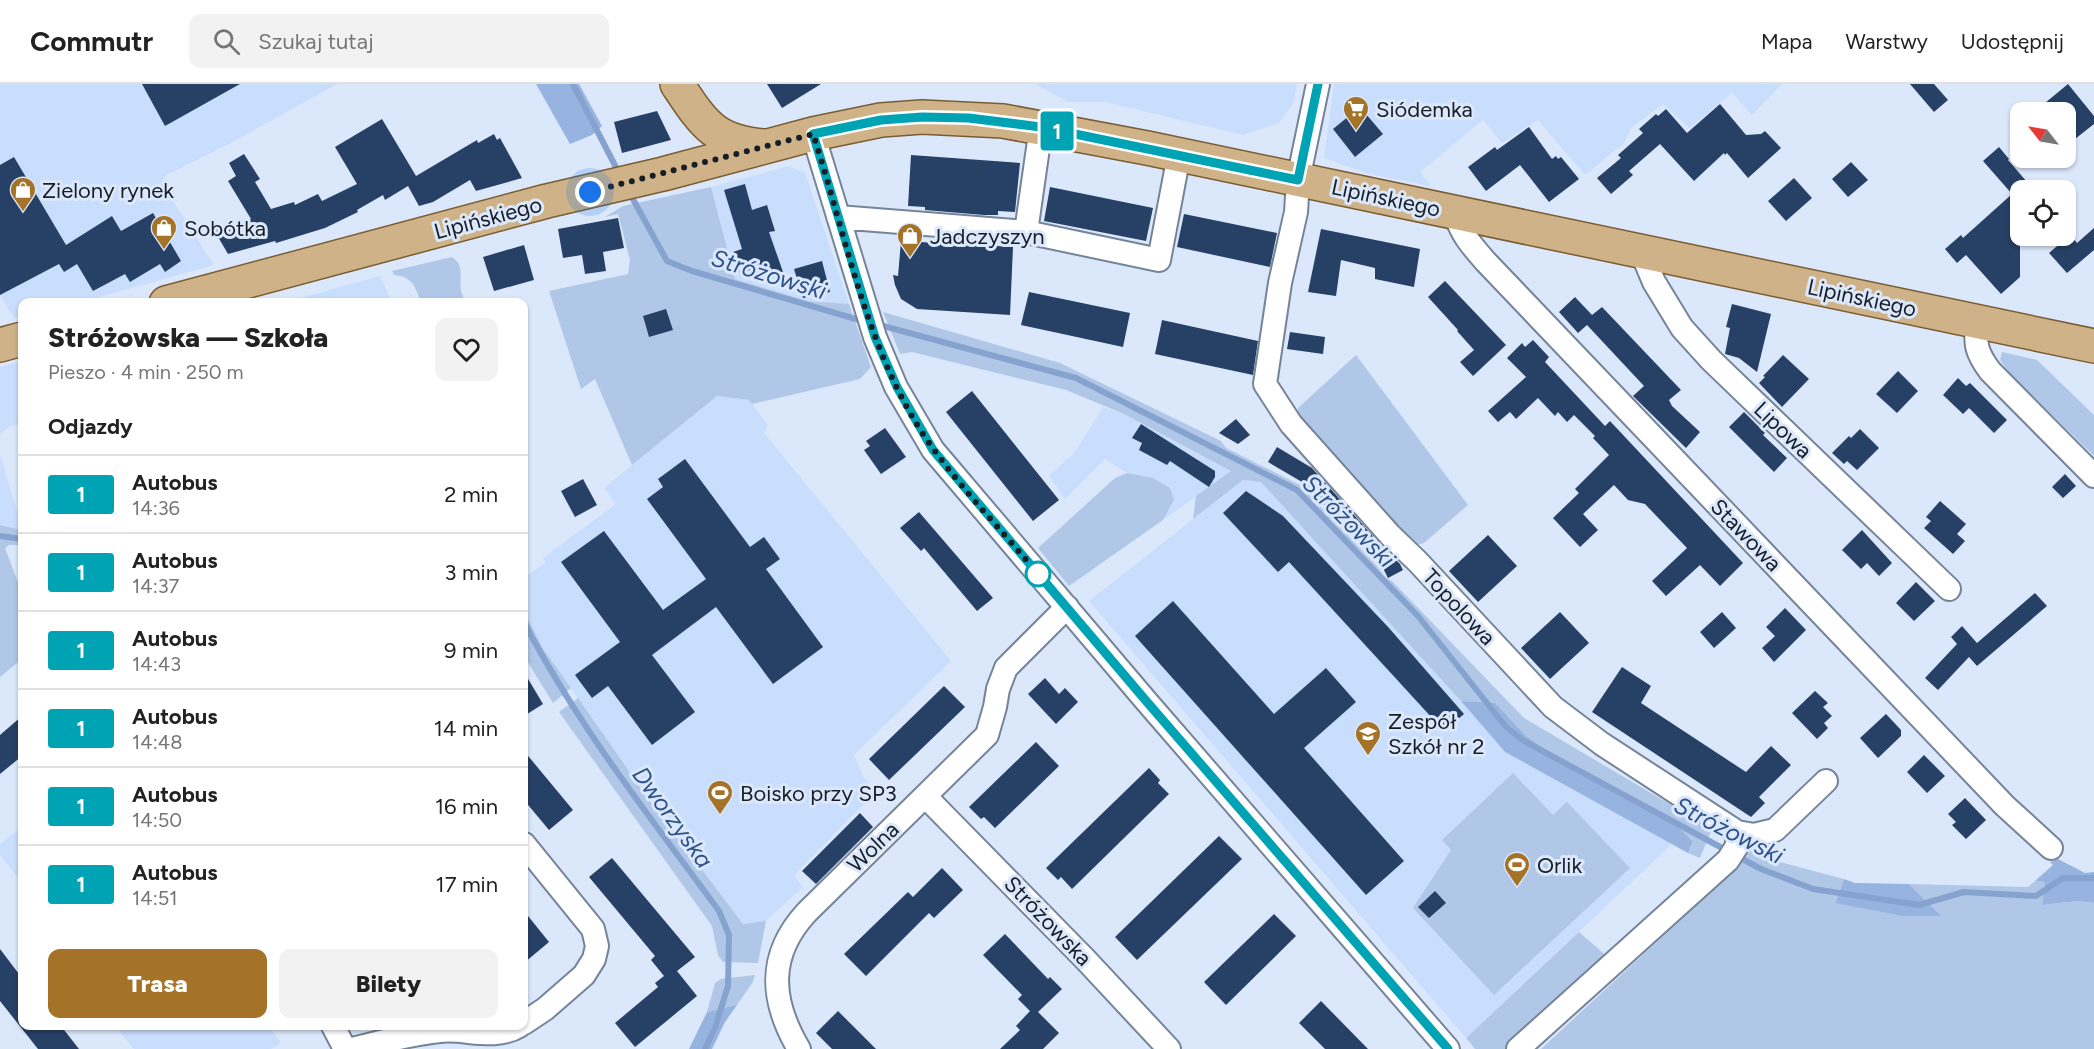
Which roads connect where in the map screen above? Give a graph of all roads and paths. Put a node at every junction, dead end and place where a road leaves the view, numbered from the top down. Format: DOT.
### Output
graph roads {
  1 [pos="1318,84"];
  2 [pos="683,93"];
  3 [pos="1041,127"];
  4 [pos="813,134"];
  5 [pos="768,147"];
  6 [pos="1179,155"];
  7 [pos="656,176"];
  8 [pos="1298,180"];
  9 [pos="1455,212"];
  10 [pos="838,217"];
  11 [pos="1026,232"];
  12 [pos="1641,251"];
  13 [pos="185,298"];
  14 [pos="1977,322"];
  15 [pos="18,340"];
  16 [pos="0,345"];
  17 [pos="2094,346"];
  18 [pos="2094,476"];
  19 [pos="1949,589"];
  20 [pos="1067,607"];
  21 [pos="1826,781"];
  22 [pos="925,796"];
  23 [pos="1734,846"];
  24 [pos="2051,848"];
  25 [pos="528,849"];
  26 [pos="528,1020"];
  27 [pos="335,1030"];
  28 [pos="433,1030"];
  29 [pos="460,1030"];
  30 [pos="512,1030"];
  31 [pos="345,1049"];
  32 [pos="352,1049"];
  33 [pos="799,1049"];
  34 [pos="1169,1049"];
  35 [pos="1448,1049"];
  36 [pos="1518,1049"];
  1 -- 8 [label="street, Topolowa"];
  2 -- 5 [label="main road"];
  2 -- 7 [label="main road"];
  3 -- 4 [label="main road, Lipińskiego"];
  3 -- 6 [label="main road, Lipińskiego"];
  3 -- 11 [label="street"];
  4 -- 5 [label="main road, Lipińskiego"];
  4 -- 10 [label="street"];
  5 -- 7 [label="main road, Lipińskiego"];
  6 -- 8 [label="main road, Lipińskiego"];
  6 -- 11 [label="street"];
  7 -- 13 [label="main road, Lipińskiego"];
  8 -- 9 [label="main road, Lipińskiego"];
  8 -- 23 [label="street, Topolowa"];
  9 -- 12 [label="main road, Lipińskiego"];
  9 -- 24 [label="street, Stawowa"];
  10 -- 11 [label="street"];
  10 -- 20 [label="street"];
  12 -- 14 [label="main road, Lipińskiego"];
  12 -- 19 [label="street, Lipowa"];
  14 -- 17 [label="main road, Lipińskiego"];
  14 -- 18 [label="street"];
  15 -- 16 [label="main road"];
  20 -- 22 [label="street, Wolna"];
  20 -- 35 [label="street"];
  21 -- 23 [label="street"];
  22 -- 33 [label="street, Wolna"];
  22 -- 34 [label="street, Stróżowska"];
  23 -- 36 [label="street"];
  25 -- 26 [label="street"];
  27 -- 31 [label="street"];
  28 -- 32 [label="street"];
  29 -- 30 [label="street"];
}
